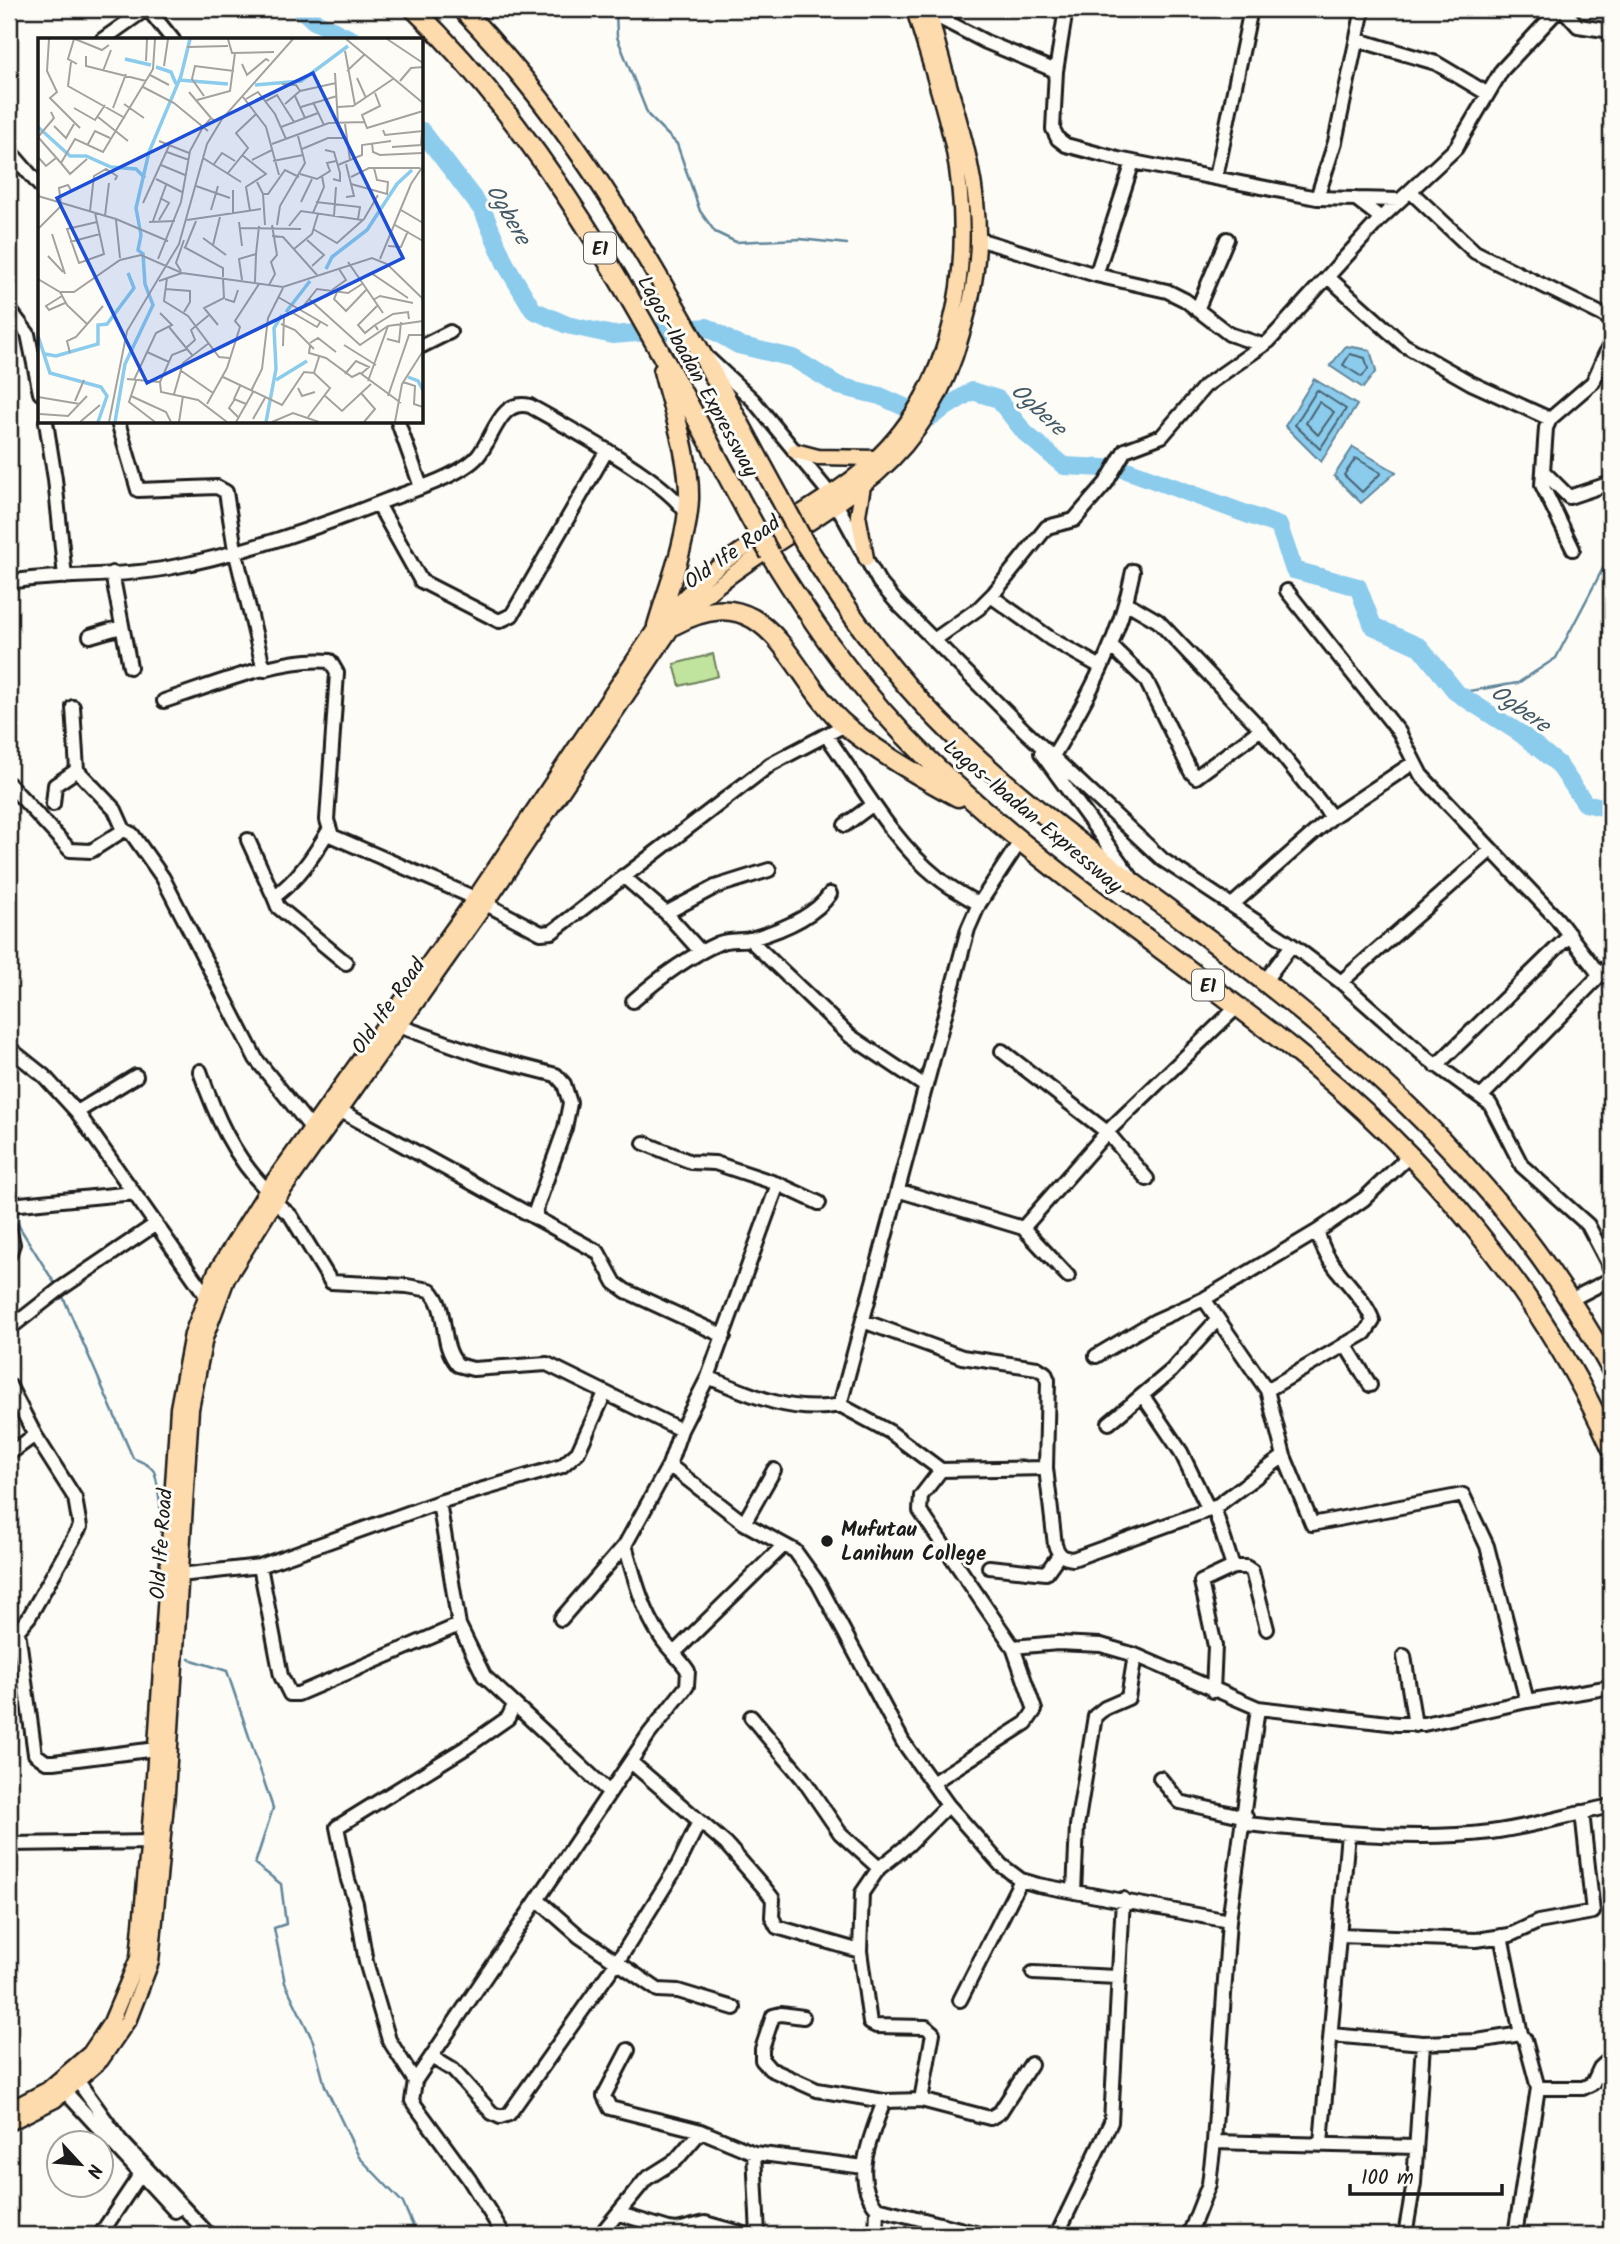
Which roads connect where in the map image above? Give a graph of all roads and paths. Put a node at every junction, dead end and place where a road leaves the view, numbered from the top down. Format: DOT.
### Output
graph roads {
  1 [pos="147,9"];
  2 [pos="414,9"];
  3 [pos="462,9"];
  4 [pos="914,9"];
  5 [pos="1066,9"];
  6 [pos="1251,9"];
  7 [pos="1363,9"];
  8 [pos="1558,10"];
  9 [pos="930,11"];
  10 [pos="1611,31"];
  11 [pos="105,38"];
  12 [pos="171,38"];
  13 [pos="1358,40"];
  14 [pos="1056,71"];
  15 [pos="1488,93"];
  16 [pos="9,150"];
  17 [pos="1133,162"];
  18 [pos="1216,177"];
  19 [pos="38,184"];
  20 [pos="1410,191"];
  21 [pos="1317,198"];
  22 [pos="1356,199"];
  23 [pos="1399,200"];
  24 [pos="1381,218"];
  25 [pos="978,239"];
  26 [pos="1227,239"];
  27 [pos="1096,275"];
  28 [pos="1329,278"];
  29 [pos="9,309"];
  30 [pos="1197,310"];
  31 [pos="1611,319"];
  32 [pos="450,332"];
  33 [pos="1240,339"];
  34 [pos="1611,342"];
  35 [pos="424,345"];
  36 [pos="1262,345"];
  37 [pos="657,347"];
  38 [pos="699,349"];
  39 [pos="1229,368"];
  40 [pos="38,383"];
  41 [pos="932,398"];
  42 [pos="1550,419"];
  43 [pos="46,424"];
  44 [pos="119,424"];
  45 [pos="399,424"];
  46 [pos="911,430"];
  47 [pos="607,450"];
  48 [pos="795,451"];
  49 [pos="877,458"];
  50 [pos="1545,473"];
  51 [pos="1611,482"];
  52 [pos="421,486"];
  53 [pos="863,486"];
  54 [pos="833,500"];
  55 [pos="378,504"];
  56 [pos="687,515"];
  57 [pos="1573,549"];
  58 [pos="235,550"];
  59 [pos="866,558"];
  60 [pos="1133,571"];
  61 [pos="112,573"];
  62 [pos="65,577"];
  63 [pos="9,582"];
  64 [pos="1287,591"];
  65 [pos="991,596"];
  66 [pos="1127,603"];
  67 [pos="665,626"];
  68 [pos="121,627"];
  69 [pos="90,636"];
  70 [pos="934,640"];
  71 [pos="1111,646"];
  72 [pos="130,667"];
  73 [pos="1101,667"];
  74 [pos="264,670"];
  75 [pos="164,701"];
  76 [pos="73,707"];
  77 [pos="845,726"];
  78 [pos="1261,729"];
  79 [pos="1024,730"];
  80 [pos="826,736"];
  81 [pos="1053,756"];
  82 [pos="1413,763"];
  83 [pos="77,771"];
  84 [pos="9,784"];
  85 [pos="53,804"];
  86 [pos="872,805"];
  87 [pos="986,811"];
  88 [pos="1332,817"];
  89 [pos="845,825"];
  90 [pos="124,830"];
  91 [pos="329,830"];
  92 [pos="248,840"];
  93 [pos="1021,840"];
  94 [pos="1491,850"];
  95 [pos="769,870"];
  96 [pos="623,876"];
  97 [pos="1137,886"];
  98 [pos="830,894"];
  99 [pos="274,897"];
  100 [pos="480,901"];
  101 [pos="979,904"];
  102 [pos="1232,905"];
  103 [pos="666,912"];
  104 [pos="461,928"];
  105 [pos="1570,935"];
  106 [pos="749,939"];
  107 [pos="1292,945"];
  108 [pos="701,952"];
  109 [pos="346,963"];
  110 [pos="1611,964"];
  111 [pos="1599,974"];
  112 [pos="1264,982"];
  113 [pos="1341,982"];
  114 [pos="633,1001"];
  115 [pos="1237,1007"];
  116 [pos="399,1026"];
  117 [pos="9,1048"];
  118 [pos="1002,1051"];
  119 [pos="1436,1066"];
  120 [pos="200,1071"];
  121 [pos="136,1076"];
  122 [pos="925,1086"];
  123 [pos="1481,1097"];
  124 [pos="341,1111"];
  125 [pos="77,1112"];
  126 [pos="312,1129"];
  127 [pos="1107,1132"];
  128 [pos="644,1143"];
  129 [pos="1409,1156"];
  130 [pos="1147,1179"];
  131 [pos="778,1184"];
  132 [pos="900,1191"];
  133 [pos="134,1193"];
  134 [pos="271,1196"];
  135 [pos="819,1203"];
  136 [pos="9,1207"];
  137 [pos="536,1219"];
  138 [pos="156,1224"];
  139 [pos="9,1227"];
  140 [pos="1023,1228"];
  141 [pos="1318,1231"];
  142 [pos="9,1255"];
  143 [pos="1611,1269"];
  144 [pos="1068,1276"];
  145 [pos="1611,1279"];
  146 [pos="205,1294"];
  147 [pos="1204,1299"];
  148 [pos="1572,1299"];
  149 [pos="1218,1319"];
  150 [pos="863,1321"];
  151 [pos="9,1329"];
  152 [pos="724,1336"];
  153 [pos="1346,1344"];
  154 [pos="1096,1356"];
  155 [pos="1611,1369"];
  156 [pos="708,1377"];
  157 [pos="9,1385"];
  158 [pos="1370,1385"];
  159 [pos="1267,1390"];
  160 [pos="605,1392"];
  161 [pos="1143,1396"];
  162 [pos="840,1405"];
  163 [pos="1109,1423"];
  164 [pos="681,1430"];
  165 [pos="35,1436"];
  166 [pos="1611,1447"];
  167 [pos="9,1454"];
  168 [pos="1284,1456"];
  169 [pos="669,1465"];
  170 [pos="1046,1468"];
  171 [pos="774,1470"];
  172 [pos="941,1470"];
  173 [pos="179,1483"];
  174 [pos="439,1502"];
  175 [pos="1212,1509"];
  176 [pos="744,1523"];
  177 [pos="625,1545"];
  178 [pos="784,1545"];
  179 [pos="1059,1555"];
  180 [pos="260,1566"];
  181 [pos="989,1567"];
  182 [pos="1233,1567"];
  183 [pos="180,1576"];
  184 [pos="561,1619"];
  185 [pos="459,1625"];
  186 [pos="1267,1629"];
  187 [pos="13,1636"];
  188 [pos="1013,1647"];
  189 [pos="674,1653"];
  190 [pos="1135,1655"];
  191 [pos="1404,1656"];
  192 [pos="1611,1687"];
  193 [pos="1213,1691"];
  194 [pos="1527,1700"];
  195 [pos="514,1705"];
  196 [pos="1258,1708"];
  197 [pos="751,1717"];
  198 [pos="1415,1725"];
  199 [pos="156,1749"];
  200 [pos="632,1763"];
  201 [pos="1160,1778"];
  202 [pos="932,1783"];
  203 [pos="609,1792"];
  204 [pos="948,1805"];
  205 [pos="1611,1806"];
  206 [pos="1581,1812"];
  207 [pos="1245,1820"];
  208 [pos="699,1822"];
  209 [pos="1348,1833"];
  210 [pos="156,1841"];
  211 [pos="9,1844"];
  212 [pos="878,1868"];
  213 [pos="1021,1880"];
  214 [pos="1074,1892"];
  215 [pos="1123,1899"];
  216 [pos="538,1900"];
  217 [pos="1229,1921"];
  218 [pos="1340,1935"];
  219 [pos="1501,1936"];
  220 [pos="860,1951"];
  221 [pos="617,1960"];
  222 [pos="1032,1973"];
  223 [pos="1117,1977"];
  224 [pos="960,2000"];
  225 [pos="734,2008"];
  226 [pos="803,2017"];
  227 [pos="1521,2034"];
  228 [pos="1331,2035"];
  229 [pos="1423,2043"];
  230 [pos="628,2050"];
  231 [pos="1611,2057"];
  232 [pos="433,2058"];
  233 [pos="1031,2064"];
  234 [pos="75,2077"];
  235 [pos="415,2081"];
  236 [pos="61,2087"];
  237 [pos="1538,2088"];
  238 [pos="920,2100"];
  239 [pos="884,2101"];
  240 [pos="9,2110"];
  241 [pos="9,2123"];
  242 [pos="701,2131"];
  243 [pos="1214,2142"];
  244 [pos="1321,2143"];
  245 [pos="1416,2147"];
  246 [pos="754,2153"];
  247 [pos="864,2167"];
  248 [pos="139,2175"];
  249 [pos="877,2208"];
  250 [pos="620,2214"];
  251 [pos="100,2235"];
  252 [pos="199,2235"];
  253 [pos="209,2235"];
  254 [pos="504,2235"];
  255 [pos="600,2235"];
  256 [pos="748,2235"];
  257 [pos="758,2235"];
  258 [pos="876,2235"];
  259 [pos="983,2235"];
  260 [pos="1057,2235"];
  261 [pos="1189,2235"];
  262 [pos="1405,2235"];
  263 [pos="1516,2235"];
  1 -- 11 [label="street"];
  1 -- 12 [label="street"];
  2 -- 37 [label="highway, Lagos-Ibadan Expressway / E1"];
  3 -- 38 [label="highway, Lagos-Ibadan Expressway / E1"];
  4 -- 41 [label="main road, Old Ife Road"];
  5 -- 14 [label="street"];
  6 -- 18 [label="street"];
  7 -- 13 [label="street"];
  8 -- 10 [label="street"];
  8 -- 15 [label="street"];
  9 -- 14 [label="street"];
  9 -- 25 [label="main road, Old Ife Road"];
  13 -- 15 [label="street"];
  13 -- 21 [label="street"];
  14 -- 17 [label="street"];
  15 -- 20 [label="street"];
  16 -- 19 [label="street"];
  17 -- 18 [label="street"];
  17 -- 27 [label="street"];
  18 -- 21 [label="street"];
  20 -- 23 [label="street"];
  20 -- 31 [label="street"];
  21 -- 22 [label="street"];
  22 -- 23 [label="street"];
  22 -- 24 [label="street"];
  23 -- 24 [label="street"];
  24 -- 28 [label="street"];
  25 -- 27 [label="street"];
  25 -- 41 [label="main road, Old Ife Road"];
  26 -- 30 [label="street"];
  27 -- 30 [label="street"];
  28 -- 36 [label="street"];
  28 -- 42 [label="street"];
  29 -- 40 [label="street"];
  30 -- 33 [label="street"];
  32 -- 35 [label="street"];
  33 -- 36 [label="street"];
  33 -- 39 [label="street"];
  34 -- 42 [label="street"];
  36 -- 39 [label="street"];
  37 -- 56 [label="highway"];
  37 -- 87 [label="highway, Lagos-Ibadan Expressway / E1, bridge"];
  38 -- 48 [label="street"];
  38 -- 97 [label="highway, Lagos-Ibadan Expressway / E1, bridge"];
  39 -- 65 [label="street"];
  41 -- 46 [label="main road, Old Ife Road"];
  42 -- 50 [label="street"];
  43 -- 62 [label="street"];
  44 -- 58 [label="street"];
  45 -- 52 [label="street"];
  46 -- 49 [label="main road, Old Ife Road"];
  46 -- 53 [label="main road, Old Ife Road"];
  47 -- 52 [label="street"];
  47 -- 55 [label="street"];
  47 -- 56 [label="street"];
  48 -- 49 [label="main road"];
  48 -- 54 [label="street"];
  49 -- 54 [label="main road, Old Ife Road"];
  50 -- 51 [label="street"];
  50 -- 57 [label="street"];
  52 -- 55 [label="street"];
  53 -- 54 [label="main road, Old Ife Road"];
  53 -- 59 [label="main road"];
  54 -- 59 [label="street"];
  54 -- 67 [label="main road, Old Ife Road"];
  55 -- 58 [label="street"];
  56 -- 67 [label="highway"];
  58 -- 61 [label="street"];
  58 -- 74 [label="street"];
  59 -- 70 [label="street"];
  60 -- 66 [label="street"];
  61 -- 62 [label="street"];
  61 -- 68 [label="street"];
  62 -- 63 [label="street"];
  64 -- 82 [label="street"];
  65 -- 70 [label="street"];
  65 -- 73 [label="street"];
  66 -- 71 [label="street"];
  66 -- 78 [label="street"];
  67 -- 77 [label="highway"];
  67 -- 100 [label="main road, Old Ife Road"];
  68 -- 69 [label="street"];
  68 -- 72 [label="street"];
  70 -- 79 [label="street"];
  71 -- 73 [label="street"];
  71 -- 78 [label="street"];
  73 -- 81 [label="street"];
  74 -- 75 [label="street"];
  74 -- 91 [label="street"];
  76 -- 83 [label="street"];
  77 -- 80 [label="street"];
  77 -- 87 [label="highway"];
  78 -- 88 [label="street"];
  79 -- 81 [label="street"];
  79 -- 97 [label="street"];
  80 -- 86 [label="street"];
  80 -- 96 [label="street"];
  81 -- 102 [label="street"];
  82 -- 88 [label="street"];
  82 -- 94 [label="street"];
  83 -- 85 [label="street"];
  83 -- 90 [label="street"];
  84 -- 90 [label="street"];
  86 -- 89 [label="street"];
  86 -- 101 [label="street"];
  87 -- 93 [label="highway, Lagos-Ibadan Expressway / E1"];
  88 -- 102 [label="street"];
  90 -- 126 [label="street"];
  91 -- 99 [label="street"];
  91 -- 100 [label="street"];
  92 -- 99 [label="street"];
  93 -- 101 [label="street"];
  93 -- 115 [label="highway, Lagos-Ibadan Expressway / E1"];
  94 -- 105 [label="street"];
  94 -- 113 [label="street"];
  95 -- 103 [label="street"];
  96 -- 100 [label="street"];
  96 -- 103 [label="street"];
  97 -- 112 [label="highway, Lagos-Ibadan Expressway / E1"];
  98 -- 106 [label="street"];
  99 -- 109 [label="street"];
  100 -- 104 [label="main road, Old Ife Road"];
  101 -- 122 [label="street"];
  102 -- 107 [label="street"];
  103 -- 108 [label="street"];
  104 -- 116 [label="main road, Old Ife Road"];
  104 -- 126 [label="main road, Old Ife Road"];
  105 -- 111 [label="street"];
  105 -- 119 [label="street"];
  106 -- 108 [label="street"];
  106 -- 122 [label="street"];
  107 -- 112 [label="street"];
  107 -- 113 [label="street"];
  108 -- 114 [label="street"];
  110 -- 111 [label="street"];
  111 -- 123 [label="street"];
  112 -- 148 [label="highway, Lagos-Ibadan Expressway / E1"];
  113 -- 119 [label="street"];
  115 -- 127 [label="street"];
  115 -- 129 [label="highway, Lagos-Ibadan Expressway / E1"];
  116 -- 124 [label="main road, Old Ife Road"];
  116 -- 137 [label="street"];
  117 -- 125 [label="street"];
  118 -- 127 [label="street"];
  119 -- 123 [label="street"];
  120 -- 134 [label="street"];
  121 -- 125 [label="street"];
  122 -- 132 [label="street"];
  123 -- 143 [label="street"];
  124 -- 134 [label="main road, Old Ife Road"];
  124 -- 137 [label="street"];
  125 -- 133 [label="street"];
  126 -- 134 [label="main road, Old Ife Road"];
  127 -- 130 [label="street"];
  127 -- 140 [label="street"];
  128 -- 131 [label="street"];
  129 -- 141 [label="street"];
  129 -- 166 [label="highway, Lagos-Ibadan Expressway / E1"];
  131 -- 135 [label="street"];
  131 -- 152 [label="street"];
  132 -- 140 [label="street"];
  132 -- 150 [label="street"];
  133 -- 136 [label="street"];
  133 -- 138 [label="street"];
  134 -- 146 [label="main road, Old Ife Road"];
  134 -- 160 [label="street"];
  134 -- 173 [label="main road, Old Ife Road"];
  137 -- 152 [label="street"];
  138 -- 146 [label="street"];
  138 -- 151 [label="street"];
  139 -- 142 [label="street"];
  140 -- 144 [label="street"];
  141 -- 147 [label="street"];
  141 -- 153 [label="street"];
  145 -- 148 [label="street"];
  146 -- 173 [label="main road, Old Ife Road"];
  147 -- 149 [label="street"];
  147 -- 154 [label="street"];
  148 -- 155 [label="highway, Lagos-Ibadan Expressway / E1"];
  149 -- 159 [label="street"];
  149 -- 161 [label="street"];
  150 -- 162 [label="street"];
  150 -- 170 [label="street"];
  152 -- 156 [label="street"];
  153 -- 158 [label="street"];
  153 -- 159 [label="street"];
  156 -- 162 [label="street"];
  156 -- 164 [label="street"];
  157 -- 165 [label="street"];
  159 -- 168 [label="street"];
  160 -- 164 [label="street"];
  160 -- 174 [label="street"];
  161 -- 163 [label="street"];
  161 -- 175 [label="street"];
  162 -- 172 [label="street"];
  164 -- 169 [label="street"];
  165 -- 167 [label="street"];
  165 -- 187 [label="street"];
  168 -- 175 [label="street"];
  168 -- 194 [label="street"];
  169 -- 176 [label="street"];
  169 -- 177 [label="street"];
  170 -- 172 [label="street"];
  170 -- 179 [label="street"];
  171 -- 176 [label="street"];
  172 -- 188 [label="street"];
  173 -- 183 [label="main road, Old Ife Road"];
  173 -- 199 [label="main road, Old Ife Road"];
  174 -- 180 [label="street"];
  174 -- 185 [label="street"];
  175 -- 179 [label="street"];
  175 -- 182 [label="street"];
  176 -- 178 [label="street"];
  177 -- 184 [label="street"];
  177 -- 189 [label="street"];
  178 -- 189 [label="street"];
  178 -- 202 [label="street"];
  179 -- 181 [label="street"];
  180 -- 183 [label="street"];
  180 -- 185 [label="street"];
  182 -- 186 [label="street"];
  182 -- 193 [label="street"];
  183 -- 210 [label="main road, Old Ife Road"];
  185 -- 195 [label="street"];
  187 -- 199 [label="street"];
  188 -- 190 [label="street"];
  188 -- 202 [label="street"];
  189 -- 200 [label="street"];
  190 -- 193 [label="street"];
  190 -- 214 [label="street"];
  191 -- 198 [label="street"];
  192 -- 194 [label="street"];
  193 -- 196 [label="street"];
  194 -- 198 [label="street"];
  195 -- 203 [label="street"];
  195 -- 235 [label="street"];
  196 -- 198 [label="street"];
  196 -- 207 [label="street"];
  197 -- 212 [label="street"];
  199 -- 210 [label="main road, Old Ife Road"];
  200 -- 203 [label="street"];
  200 -- 208 [label="street"];
  201 -- 207 [label="street"];
  202 -- 204 [label="street"];
  203 -- 216 [label="street"];
  204 -- 212 [label="street"];
  204 -- 213 [label="street"];
  205 -- 206 [label="street"];
  206 -- 209 [label="street"];
  206 -- 219 [label="street"];
  207 -- 209 [label="street"];
  207 -- 217 [label="street"];
  208 -- 220 [label="street"];
  208 -- 221 [label="street"];
  209 -- 218 [label="street"];
  210 -- 211 [label="street"];
  210 -- 234 [label="main road, Old Ife Road"];
  212 -- 220 [label="street"];
  213 -- 214 [label="street"];
  213 -- 224 [label="street"];
  214 -- 215 [label="street"];
  215 -- 217 [label="street"];
  215 -- 223 [label="street"];
  216 -- 221 [label="street"];
  216 -- 232 [label="street"];
  217 -- 243 [label="street"];
  218 -- 219 [label="street"];
  218 -- 228 [label="street"];
  219 -- 227 [label="street"];
  220 -- 238 [label="street"];
  221 -- 225 [label="street"];
  221 -- 232 [label="street"];
  222 -- 223 [label="street"];
  223 -- 260 [label="street"];
  226 -- 239 [label="street"];
  227 -- 229 [label="street"];
  227 -- 237 [label="street"];
  228 -- 229 [label="street"];
  228 -- 244 [label="street"];
  229 -- 245 [label="street"];
  230 -- 242 [label="street"];
  231 -- 237 [label="street"];
  232 -- 235 [label="street"];
  233 -- 238 [label="street"];
  234 -- 236 [label="main road, Old Ife Road"];
  234 -- 253 [label="street"];
  235 -- 254 [label="street"];
  236 -- 240 [label="main road, Old Ife Road"];
  236 -- 241 [label="main road, Old Ife Road"];
  236 -- 248 [label="street"];
  237 -- 263 [label="street"];
  238 -- 239 [label="street"];
  239 -- 247 [label="street"];
  242 -- 246 [label="street"];
  242 -- 250 [label="street"];
  243 -- 244 [label="street"];
  243 -- 261 [label="street"];
  244 -- 245 [label="street"];
  245 -- 262 [label="street"];
  246 -- 247 [label="street"];
  246 -- 257 [label="street"];
  247 -- 249 [label="street"];
  248 -- 251 [label="street"];
  248 -- 252 [label="street"];
  249 -- 258 [label="street"];
  249 -- 259 [label="street"];
  250 -- 255 [label="street"];
  250 -- 256 [label="street"];
}
